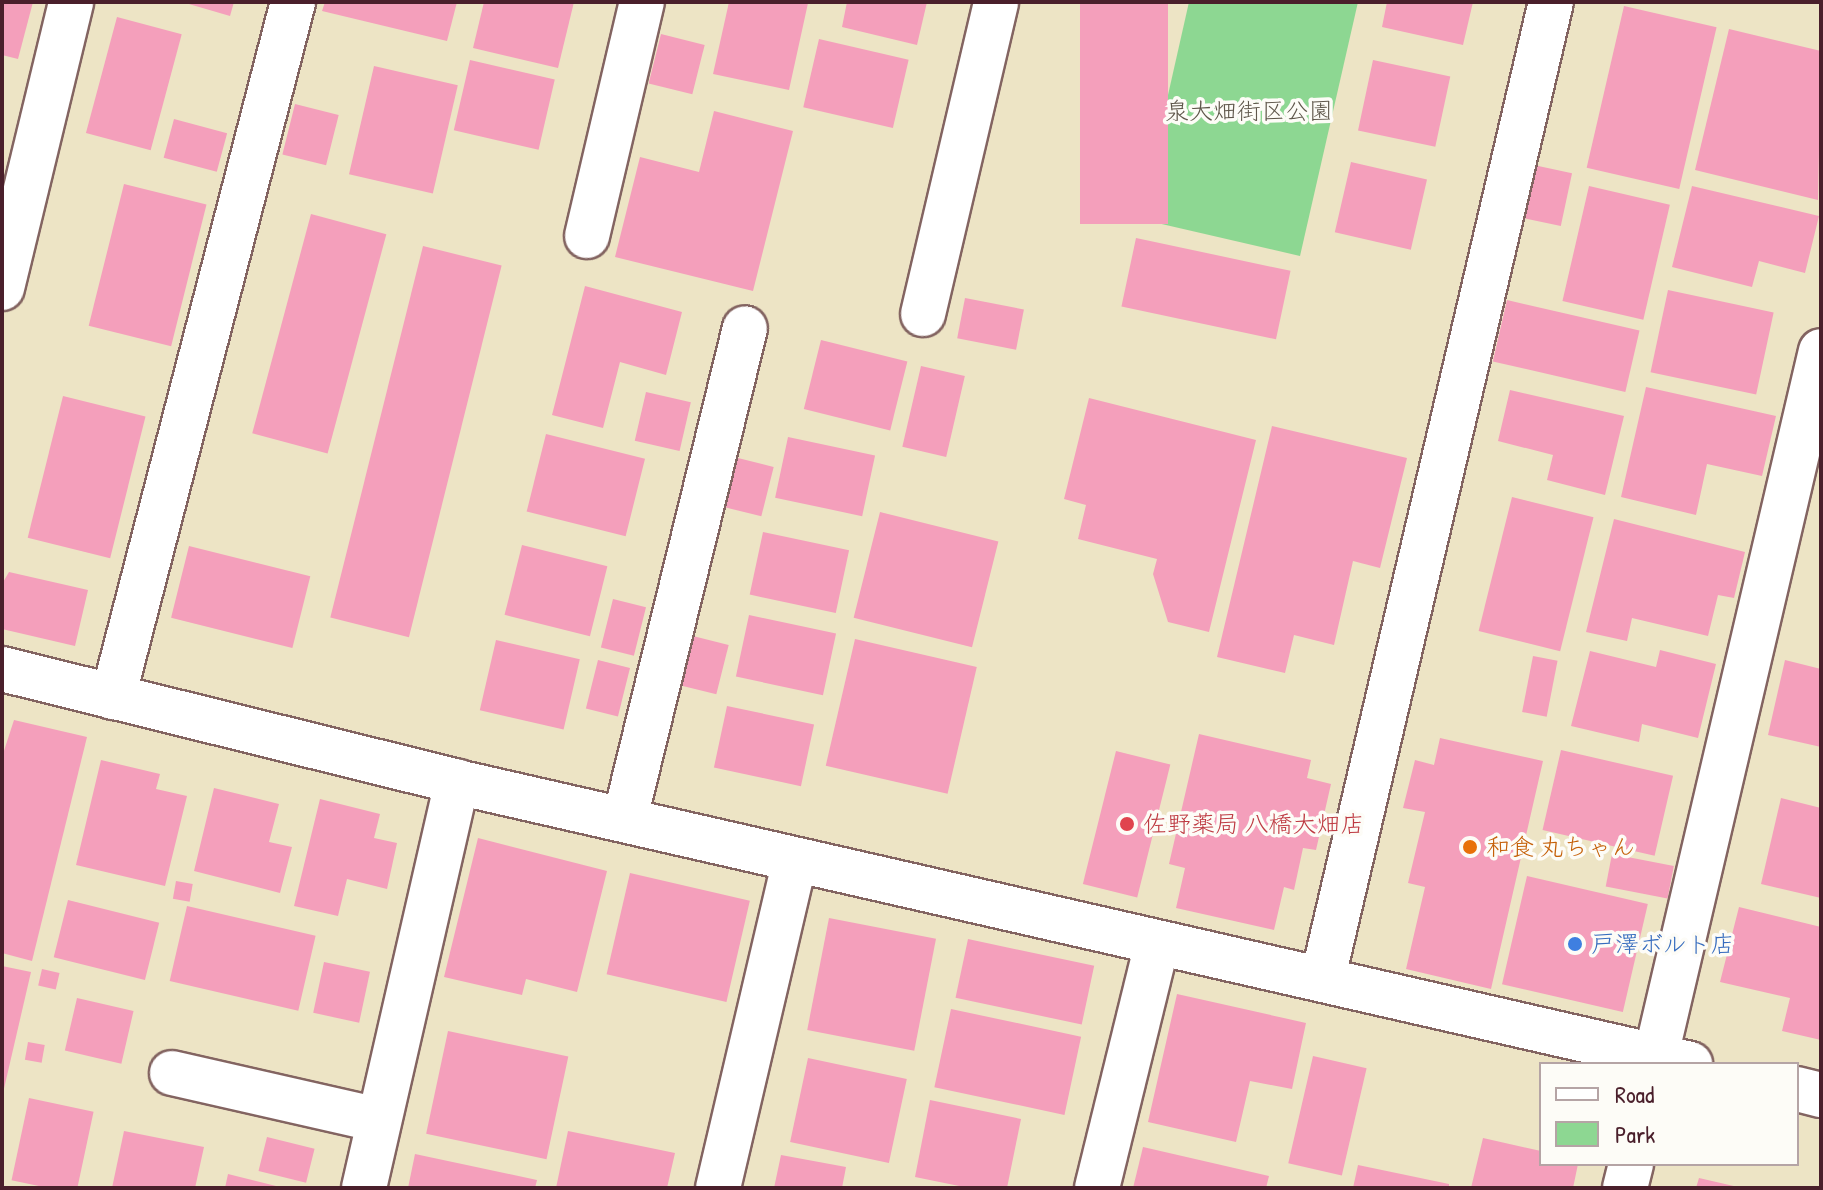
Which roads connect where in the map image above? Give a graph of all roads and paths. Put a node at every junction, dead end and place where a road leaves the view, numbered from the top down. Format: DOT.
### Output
graph roads {
  1 [pos="71,2"];
  2 [pos="293,2"];
  3 [pos="642,2"];
  4 [pos="996,2"];
  5 [pos="1551,2"];
  6 [pos="587,236"];
  7 [pos="2,288"];
  8 [pos="923,314"];
  9 [pos="745,328"];
  10 [pos="1821,351"];
  11 [pos="2,669"];
  12 [pos="113,697"];
  13 [pos="457,782"];
  14 [pos="625,818"];
  15 [pos="795,860"];
  16 [pos="1157,944"];
  17 [pos="1323,977"];
  18 [pos="1667,1061"];
  19 [pos="172,1073"];
  20 [pos="1799,1090"];
  21 [pos="1821,1095"];
  22 [pos="379,1120"];
  23 [pos="1630,1166"];
  24 [pos="364,1188"];
  25 [pos="718,1188"];
  26 [pos="1097,1188"];
  27 [pos="1625,1188"];
  1 -- 7 [label="street"];
  2 -- 12 [label="street"];
  3 -- 6 [label="street"];
  4 -- 8 [label="street"];
  5 -- 17 [label="street"];
  9 -- 14 [label="street"];
  10 -- 18 [label="street"];
  11 -- 12 [label="street"];
  12 -- 13 [label="street"];
  13 -- 14 [label="street"];
  13 -- 22 [label="street"];
  14 -- 15 [label="street"];
  15 -- 16 [label="street"];
  15 -- 25 [label="street"];
  16 -- 17 [label="street"];
  16 -- 26 [label="street"];
  17 -- 18 [label="street"];
  19 -- 22 [label="street"];
  20 -- 21 [label="street"];
  22 -- 24 [label="street"];
  23 -- 27 [label="street"];
}
